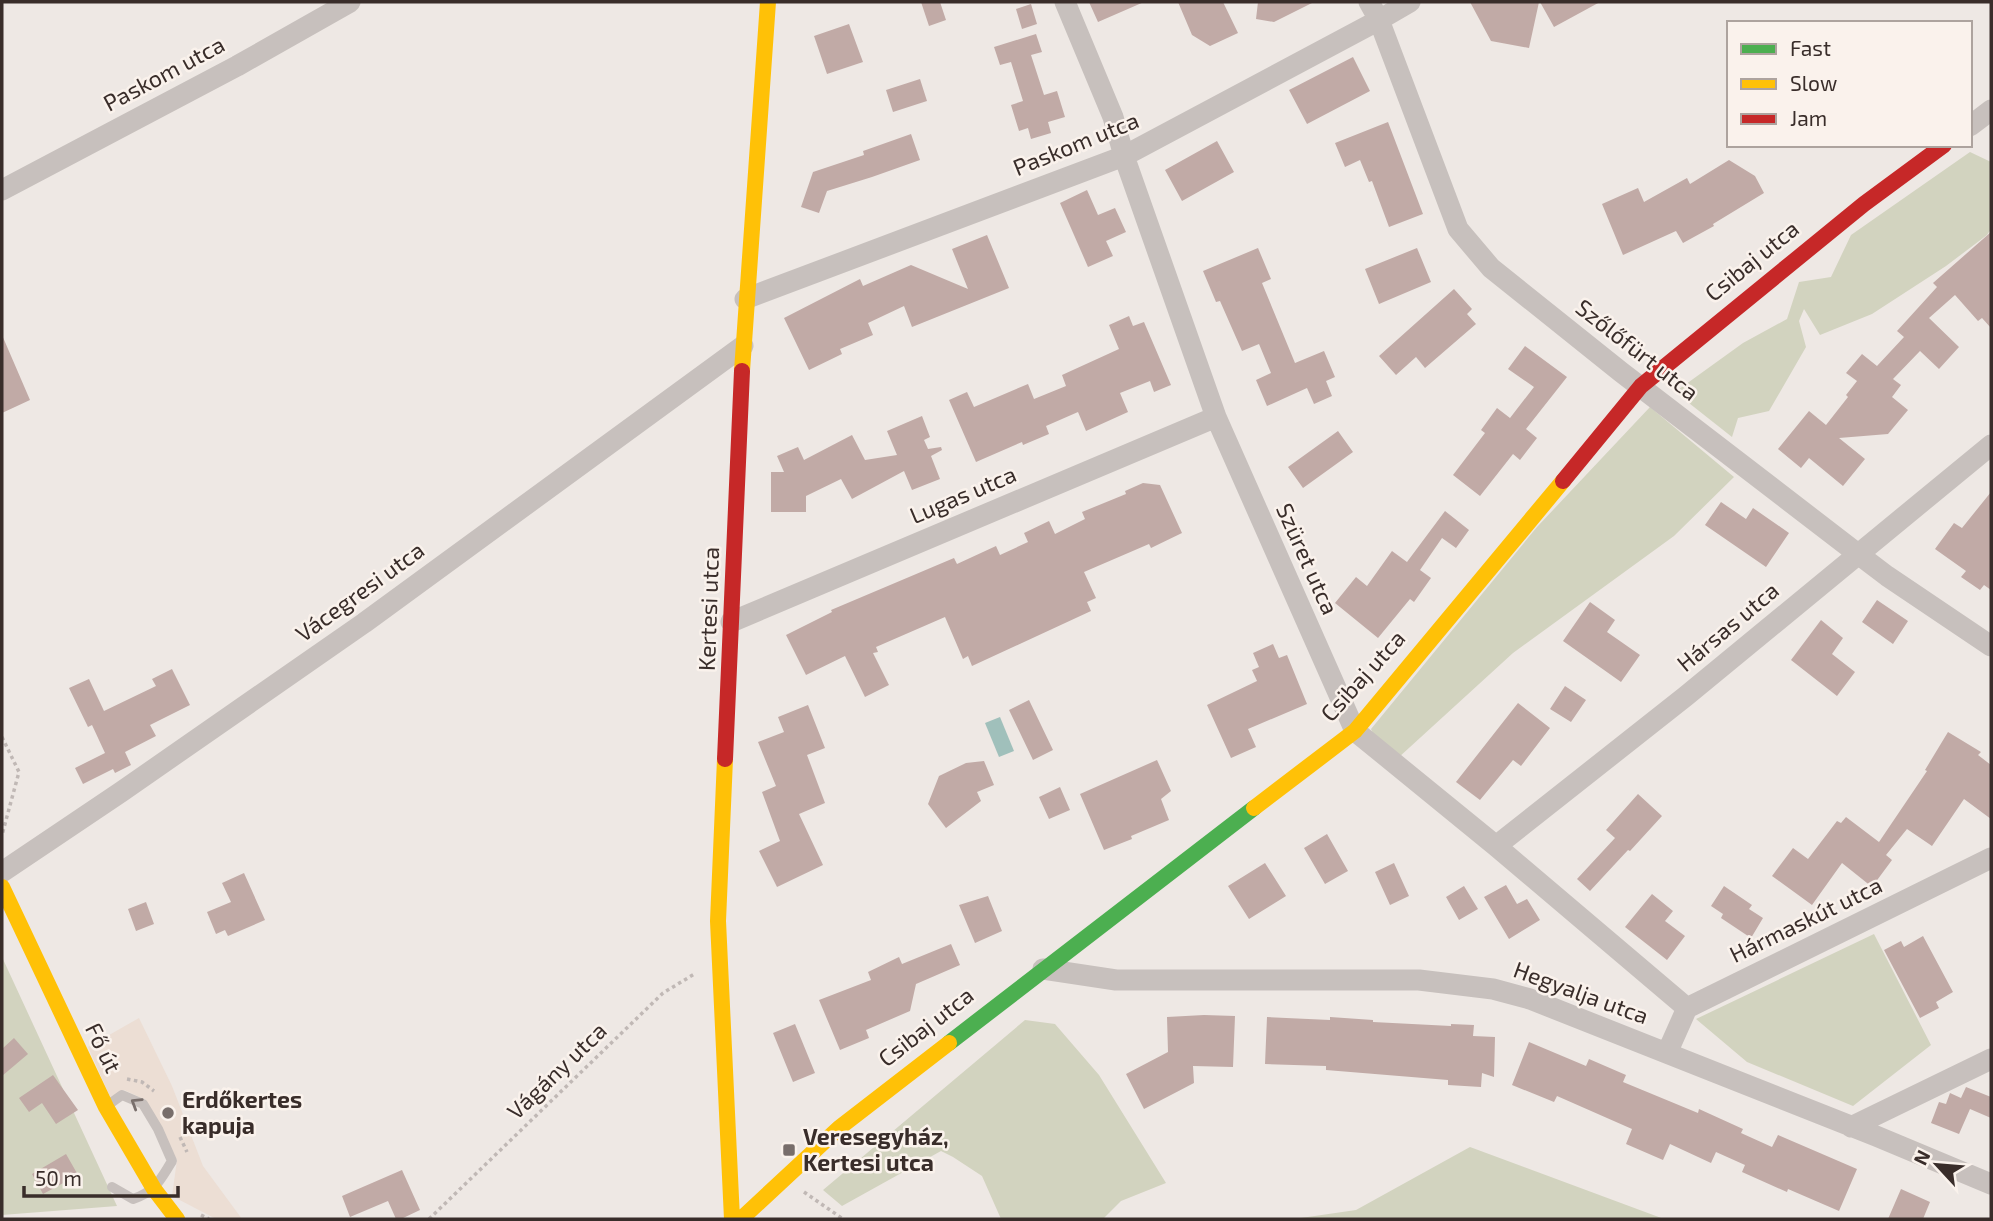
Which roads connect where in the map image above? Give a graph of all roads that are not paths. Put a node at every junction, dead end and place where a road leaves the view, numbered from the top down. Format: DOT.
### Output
graph roads {
  1 [pos="350,2"];
  2 [pos="768,2"];
  3 [pos="1065,2"];
  4 [pos="1410,2"];
  5 [pos="1374,11"];
  6 [pos="1991,110"];
  7 [pos="1972,124"];
  8 [pos="1941,147"];
  9 [pos="1124,156"];
  10 [pos="2,190"];
  11 [pos="746,299"];
  12 [pos="743,346"];
  13 [pos="1641,386"];
  14 [pos="1216,417"];
  15 [pos="1991,445"];
  16 [pos="1858,554"];
  17 [pos="731,622"];
  18 [pos="1991,646"];
  19 [pos="1355,730"];
  20 [pos="1496,846"];
  21 [pos="1991,858"];
  22 [pos="2,872"];
  23 [pos="2,887"];
  24 [pos="1043,969"];
  25 [pos="1687,1008"];
  26 [pos="1667,1053"];
  27 [pos="1991,1059"];
  28 [pos="106,1107"];
  29 [pos="1851,1127"];
  30 [pos="1991,1184"];
  31 [pos="112,1187"];
  32 [pos="154,1189"];
  33 [pos="177,1219"];
  34 [pos="732,1219"];
  35 [pos="741,1219"];
  1 -- 10 [label="street, Paskom utca"];
  2 -- 11 [label="street, Kertesi utca"];
  3 -- 9 [label="street, Szüret utca"];
  4 -- 5 [label="street, Paskom utca"];
  5 -- 9 [label="street, Paskom utca"];
  5 -- 13 [label="street, Szőlőfürt utca"];
  6 -- 7 [label="street"];
  8 -- 13 [label="street, Csibaj utca"];
  9 -- 11 [label="street, Paskom utca"];
  9 -- 14 [label="street, Szüret utca"];
  11 -- 12 [label="street, Kertesi utca"];
  12 -- 17 [label="street, Kertesi utca"];
  12 -- 22 [label="street, Vácegresi utca"];
  13 -- 16 [label="street, Szőlőfürt utca"];
  13 -- 19 [label="street, Csibaj utca"];
  14 -- 17 [label="street, Lugas utca"];
  14 -- 19 [label="street, Szüret utca"];
  15 -- 16 [label="street, Hársas utca"];
  16 -- 18 [label="street, Szőlőfürt utca"];
  16 -- 20 [label="street, Hársas utca"];
  17 -- 34 [label="street, Kertesi utca"];
  19 -- 20 [label="street, Szüret utca"];
  19 -- 24 [label="street, Csibaj utca"];
  20 -- 25 [label="street, Szüret utca"];
  21 -- 25 [label="street, Hármaskút utca"];
  23 -- 28 [label="street, Fő út"];
  24 -- 26 [label="street, Hegyalja utca"];
  24 -- 35 [label="street, Csibaj utca"];
  25 -- 26 [label="street"];
  26 -- 29 [label="street, Hegyalja utca"];
  27 -- 29 [label="street"];
  28 -- 32 [label="street, Fő út"];
  32 -- 28 [label="lane, one-way"];
  29 -- 30 [label="street, Hegyalja utca"];
  31 -- 32 [label="lane"];
  32 -- 33 [label="street, Fő út"];
}
